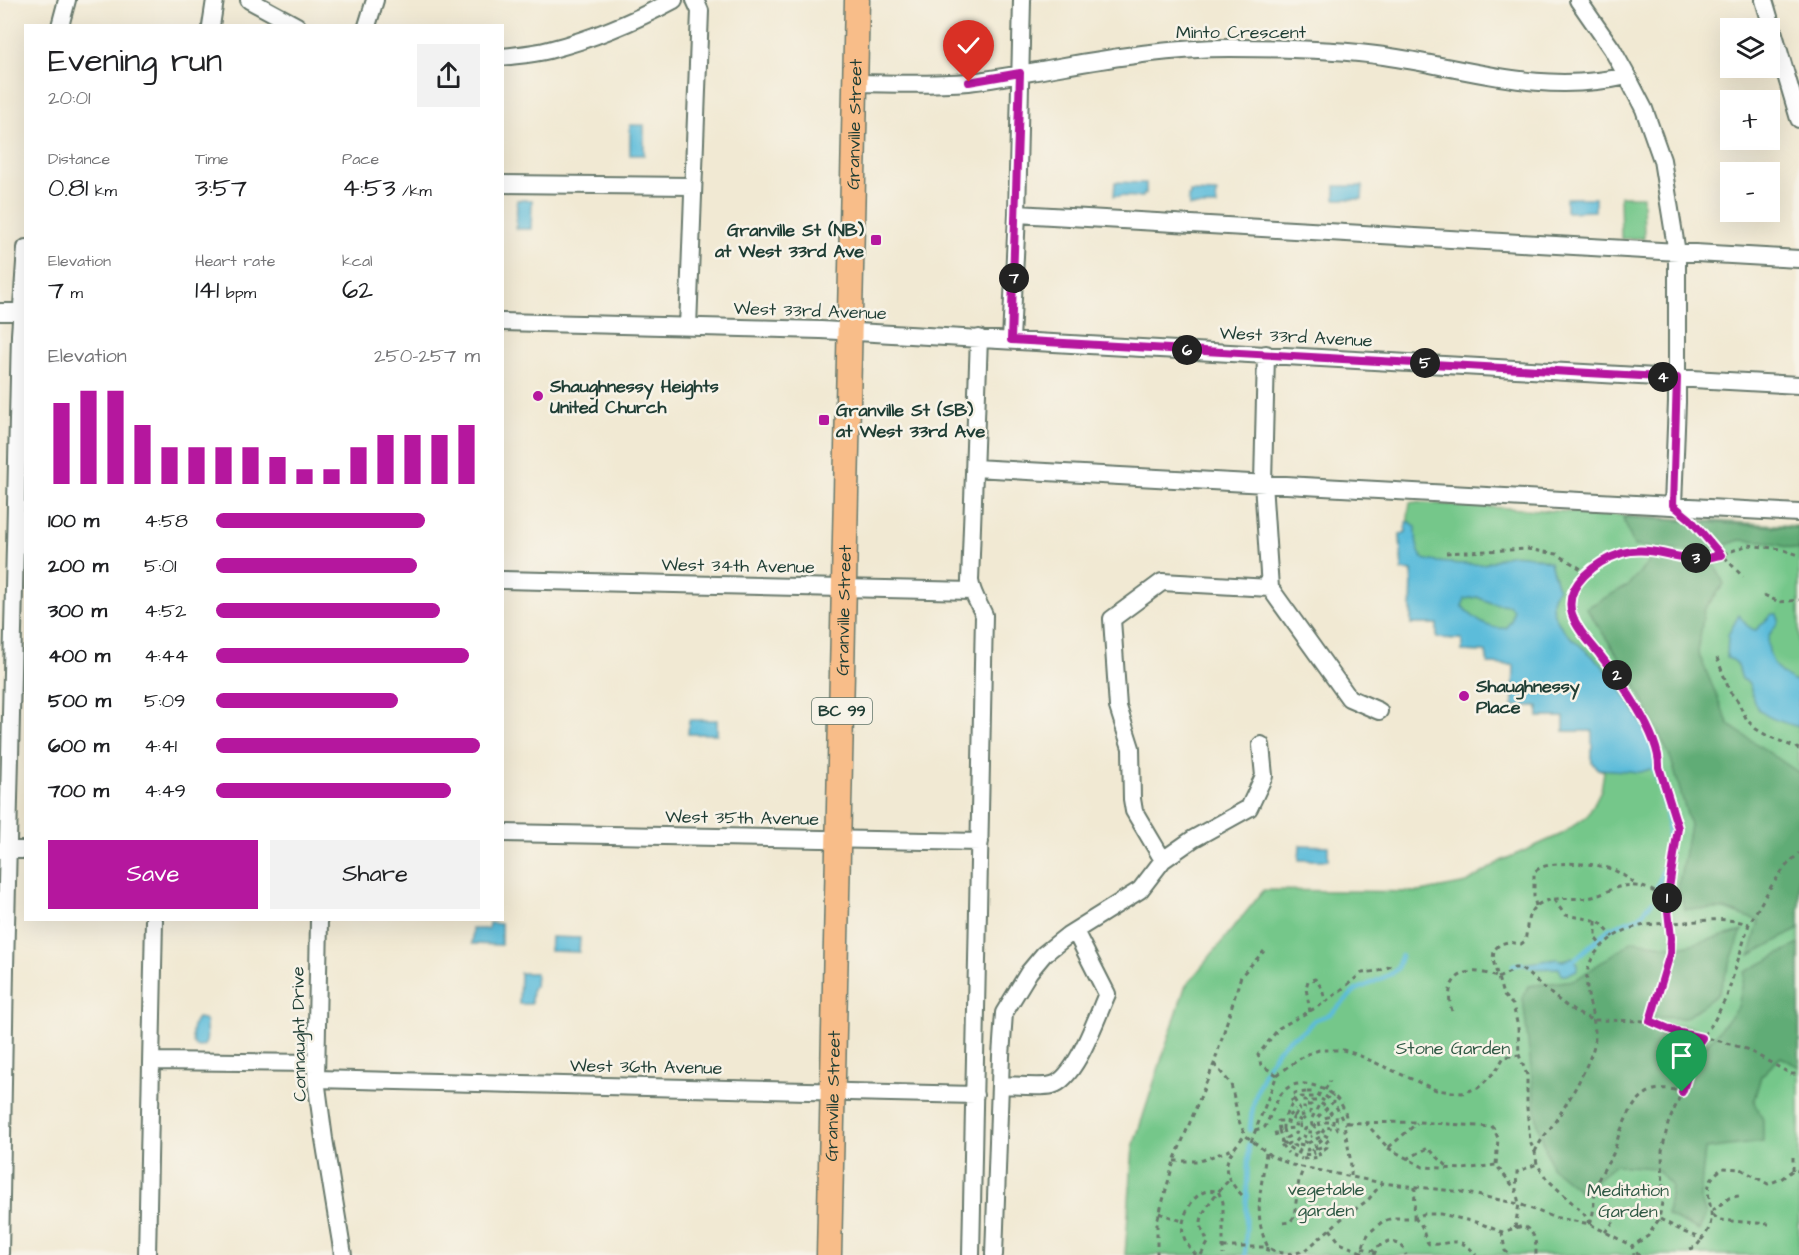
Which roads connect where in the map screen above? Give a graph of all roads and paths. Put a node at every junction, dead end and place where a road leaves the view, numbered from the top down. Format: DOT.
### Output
graph roads {
  1 [pos="67,0"];
  2 [pos="215,0"];
  3 [pos="249,0"];
  4 [pos="375,0"];
  5 [pos="695,0"];
  6 [pos="857,0"];
  7 [pos="1022,0"];
  8 [pos="1578,0"];
  9 [pos="1764,0"];
  10 [pos="671,1"];
  11 [pos="61,24"];
  12 [pos="211,24"];
  13 [pos="293,24"];
  14 [pos="368,24"];
  15 [pos="504,57"];
  16 [pos="1020,73"];
  17 [pos="1627,76"];
  18 [pos="855,83"];
  19 [pos="1799,119"];
  20 [pos="504,184"];
  21 [pos="692,186"];
  22 [pos="1017,214"];
  23 [pos="1677,253"];
  24 [pos="1799,260"];
  25 [pos="24,291"];
  26 [pos="0,312"];
  27 [pos="23,312"];
  28 [pos="504,322"];
  29 [pos="688,327"];
  30 [pos="850,331"];
  31 [pos="979,338"];
  32 [pos="1011,340"];
  33 [pos="1266,354"];
  34 [pos="1677,378"];
  35 [pos="1799,385"];
  36 [pos="974,468"];
  37 [pos="1263,483"];
  38 [pos="1673,505"];
  39 [pos="1799,513"];
  40 [pos="1446,553"];
  41 [pos="1721,555"];
  42 [pos="1799,555"];
  43 [pos="1586,572"];
  44 [pos="1743,577"];
  45 [pos="504,580"];
  46 [pos="844,588"];
  47 [pos="1270,588"];
  48 [pos="972,591"];
  49 [pos="1764,595"];
  50 [pos="1799,600"];
  51 [pos="1717,658"];
  52 [pos="1379,711"];
  53 [pos="1261,745"];
  54 [pos="1799,749"];
  55 [pos="504,833"];
  56 [pos="839,840"];
  57 [pos="980,842"];
  58 [pos="4,850"];
  59 [pos="24,850"];
  60 [pos="1799,853"];
  61 [pos="1163,860"];
  62 [pos="1637,886"];
  63 [pos="1667,898"];
  64 [pos="1554,900"];
  65 [pos="1536,906"];
  66 [pos="154,921"];
  67 [pos="319,921"];
  68 [pos="1596,921"];
  69 [pos="1669,922"];
  70 [pos="1749,924"];
  71 [pos="1075,931"];
  72 [pos="1613,937"];
  73 [pos="1602,946"];
  74 [pos="1264,951"];
  75 [pos="1391,966"];
  76 [pos="2,968"];
  77 [pos="1498,978"];
  78 [pos="1326,1002"];
  79 [pos="1452,1011"];
  80 [pos="1310,1012"];
  81 [pos="1593,1020"];
  82 [pos="1650,1021"];
  83 [pos="1702,1038"];
  84 [pos="1519,1055"];
  85 [pos="152,1061"];
  86 [pos="1214,1064"];
  87 [pos="316,1071"];
  88 [pos="1799,1074"];
  89 [pos="1277,1075"];
  90 [pos="1330,1081"];
  91 [pos="1000,1085"];
  92 [pos="1,1086"];
  93 [pos="1323,1089"];
  94 [pos="832,1091"];
  95 [pos="1315,1092"];
  96 [pos="1682,1092"];
  97 [pos="1307,1094"];
  98 [pos="975,1095"];
  99 [pos="1333,1095"];
  100 [pos="1294,1100"];
  101 [pos="1316,1101"];
  102 [pos="1337,1108"];
  103 [pos="1302,1113"];
  104 [pos="1336,1114"];
  105 [pos="1285,1116"];
  106 [pos="1334,1121"];
  107 [pos="1347,1122"];
  108 [pos="1365,1122"];
  109 [pos="1419,1122"];
  110 [pos="1300,1125"];
  111 [pos="1255,1130"];
  112 [pos="1282,1131"];
  113 [pos="1245,1136"];
  114 [pos="1276,1136"];
  115 [pos="1322,1136"];
  116 [pos="1282,1140"];
  117 [pos="1251,1142"];
  118 [pos="1296,1143"];
  119 [pos="1286,1145"];
  120 [pos="1313,1146"];
  121 [pos="1234,1148"];
  122 [pos="1388,1148"];
  123 [pos="1536,1152"];
  124 [pos="1266,1153"];
  125 [pos="1302,1156"];
  126 [pos="1793,1157"];
  127 [pos="1407,1158"];
  128 [pos="1174,1161"];
  129 [pos="1537,1164"];
  130 [pos="1497,1165"];
  131 [pos="1304,1167"];
  132 [pos="1450,1168"];
  133 [pos="1793,1170"];
  134 [pos="1799,1172"];
  135 [pos="1351,1176"];
  136 [pos="1229,1180"];
  137 [pos="1382,1183"];
  138 [pos="1415,1187"];
  139 [pos="1516,1190"];
  140 [pos="1218,1191"];
  141 [pos="1743,1194"];
  142 [pos="1242,1195"];
  143 [pos="1,1204"];
  144 [pos="1519,1204"];
  145 [pos="1159,1213"];
  146 [pos="1621,1213"];
  147 [pos="1713,1213"];
  148 [pos="1414,1218"];
  149 [pos="1659,1219"];
  150 [pos="1182,1221"];
  151 [pos="1283,1223"];
  152 [pos="1590,1224"];
  153 [pos="1769,1224"];
  154 [pos="1330,1228"];
  155 [pos="1515,1228"];
  156 [pos="1502,1232"];
  157 [pos="1605,1232"];
  158 [pos="1702,1239"];
  159 [pos="1632,1246"];
  160 [pos="1223,1247"];
  161 [pos="1268,1247"];
  162 [pos="1690,1249"];
  163 [pos="1361,1252"];
  164 [pos="1374,1253"];
  165 [pos="0,1255"];
  166 [pos="147,1255"];
  167 [pos="343,1255"];
  168 [pos="829,1255"];
  169 [pos="971,1255"];
  170 [pos="994,1255"];
  171 [pos="1157,1255"];
  172 [pos="1196,1255"];
  173 [pos="1201,1255"];
  174 [pos="1223,1255"];
  175 [pos="1267,1255"];
  176 [pos="1406,1255"];
  177 [pos="1476,1255"];
  178 [pos="1510,1255"];
  179 [pos="1536,1255"];
  180 [pos="1634,1255"];
  181 [pos="1640,1255"];
  1 -- 11 [label="street"];
  2 -- 12 [label="street"];
  3 -- 13 [label="street"];
  4 -- 14 [label="street"];
  5 -- 21 [label="street"];
  6 -- 18 [label="highway, Granville Street / BC 99"];
  7 -- 16 [label="street"];
  8 -- 17 [label="street"];
  9 -- 19 [label="street"];
  10 -- 15 [label="street"];
  16 -- 17 [label="street, Minto Crescent"];
  16 -- 18 [label="street, Minto Crescent"];
  16 -- 22 [label="street"];
  17 -- 23 [label="street"];
  18 -- 30 [label="highway, Granville Street / BC 99"];
  20 -- 21 [label="street"];
  21 -- 29 [label="street"];
  22 -- 23 [label="street"];
  22 -- 32 [label="street"];
  23 -- 24 [label="street"];
  23 -- 34 [label="street"];
  25 -- 27 [label="street"];
  26 -- 27 [label="street"];
  27 -- 58 [label="street"];
  28 -- 29 [label="street, West 33rd Avenue"];
  29 -- 30 [label="street, West 33rd Avenue"];
  30 -- 31 [label="street, West 33rd Avenue"];
  30 -- 46 [label="highway, Granville Street / BC 99"];
  31 -- 32 [label="street, West 33rd Avenue"];
  31 -- 36 [label="street"];
  32 -- 33 [label="street, West 33rd Avenue"];
  33 -- 34 [label="street, West 33rd Avenue"];
  33 -- 37 [label="street"];
  34 -- 35 [label="street, West 33rd Avenue"];
  34 -- 38 [label="street"];
  36 -- 37 [label="street"];
  36 -- 48 [label="street"];
  37 -- 38 [label="street"];
  37 -- 47 [label="street"];
  38 -- 39 [label="street"];
  38 -- 41 [label="path"];
  40 -- 43 [label="path"];
  41 -- 42 [label="path"];
  41 -- 43 [label="path"];
  41 -- 44 [label="path"];
  43 -- 63 [label="path"];
  45 -- 46 [label="street, West 34th Avenue"];
  46 -- 48 [label="street, West 34th Avenue"];
  46 -- 56 [label="highway, Granville Street / BC 99"];
  47 -- 52 [label="street"];
  47 -- 61 [label="street"];
  48 -- 57 [label="street"];
  49 -- 50 [label="path"];
  51 -- 54 [label="path"];
  53 -- 61 [label="street"];
  55 -- 56 [label="street, West 35th Avenue"];
  56 -- 57 [label="street, West 35th Avenue"];
  56 -- 94 [label="highway, Granville Street / BC 99"];
  57 -- 98 [label="street"];
  58 -- 59 [label="street"];
  58 -- 76 [label="street"];
  60 -- 70 [label="path"];
  61 -- 71 [label="street"];
  62 -- 63 [label="path"];
  62 -- 64 [label="path"];
  62 -- 65 [label="path"];
  63 -- 69 [label="path"];
  64 -- 65 [label="path"];
  64 -- 68 [label="path"];
  65 -- 77 [label="path"];
  66 -- 85 [label="street"];
  67 -- 87 [label="street, Connaught Drive"];
  68 -- 72 [label="path"];
  68 -- 73 [label="path"];
  69 -- 70 [label="path"];
  69 -- 72 [label="path"];
  69 -- 82 [label="path"];
  70 -- 83 [label="path"];
  71 -- 91 [label="street"];
  71 -- 91 [label="street"];
  72 -- 73 [label="path"];
  73 -- 81 [label="path"];
  74 -- 86 [label="path"];
  75 -- 78 [label="path"];
  76 -- 92 [label="street"];
  77 -- 79 [label="path"];
  77 -- 81 [label="path"];
  77 -- 84 [label="path"];
  78 -- 80 [label="path"];
  78 -- 80 [label="path"];
  80 -- 89 [label="path"];
  81 -- 82 [label="path"];
  81 -- 123 [label="path"];
  82 -- 83 [label="path"];
  83 -- 88 [label="path"];
  83 -- 96 [label="path"];
  84 -- 89 [label="path"];
  84 -- 123 [label="path"];
  85 -- 87 [label="street, West 36th Avenue"];
  85 -- 166 [label="street"];
  86 -- 113 [label="path"];
  86 -- 128 [label="path"];
  87 -- 94 [label="street, West 36th Avenue"];
  87 -- 167 [label="street, Connaught Drive"];
  89 -- 111 [label="path"];
  90 -- 93 [label="path"];
  91 -- 170 [label="street"];
  92 -- 143 [label="street"];
  93 -- 97 [label="path"];
  93 -- 99 [label="path"];
  93 -- 111 [label="path"];
  94 -- 98 [label="street, West 36th Avenue"];
  94 -- 168 [label="highway, Granville Street / BC 99"];
  95 -- 97 [label="path"];
  96 -- 149 [label="path"];
  96 -- 152 [label="path"];
  97 -- 100 [label="path"];
  97 -- 101 [label="path"];
  98 -- 169 [label="street"];
  99 -- 102 [label="path"];
  99 -- 107 [label="path"];
  100 -- 103 [label="path"];
  100 -- 105 [label="path"];
  102 -- 106 [label="path"];
  102 -- 106 [label="path"];
  103 -- 110 [label="path"];
  103 -- 110 [label="path"];
  104 -- 106 [label="path"];
  106 -- 115 [label="path"];
  107 -- 108 [label="path"];
  107 -- 135 [label="path"];
  108 -- 109 [label="path"];
  108 -- 122 [label="path"];
  109 -- 122 [label="path"];
  109 -- 130 [label="path"];
  110 -- 112 [label="path"];
  111 -- 117 [label="path"];
  112 -- 114 [label="path"];
  112 -- 116 [label="path"];
  113 -- 117 [label="path"];
  113 -- 121 [label="path"];
  115 -- 119 [label="path"];
  115 -- 120 [label="path"];
  115 -- 120 [label="path"];
  115 -- 125 [label="path"];
  116 -- 119 [label="path"];
  116 -- 125 [label="path"];
  117 -- 124 [label="path"];
  118 -- 120 [label="path"];
  119 -- 125 [label="path"];
  120 -- 125 [label="path"];
  120 -- 125 [label="path"];
  121 -- 128 [label="path"];
  121 -- 136 [label="path"];
  122 -- 127 [label="path"];
  123 -- 129 [label="path"];
  124 -- 131 [label="path"];
  124 -- 161 [label="path"];
  126 -- 133 [label="path"];
  127 -- 132 [label="path"];
  127 -- 132 [label="path"];
  128 -- 145 [label="path"];
  129 -- 139 [label="path"];
  129 -- 152 [label="path"];
  130 -- 132 [label="path"];
  130 -- 139 [label="path"];
  131 -- 135 [label="path"];
  131 -- 151 [label="path"];
  133 -- 134 [label="path"];
  133 -- 147 [label="path"];
  135 -- 137 [label="path"];
  136 -- 140 [label="path"];
  136 -- 142 [label="path"];
  137 -- 138 [label="path"];
  137 -- 154 [label="path"];
  138 -- 144 [label="path"];
  138 -- 148 [label="path"];
  139 -- 144 [label="path"];
  140 -- 150 [label="path"];
  140 -- 160 [label="path"];
  140 -- 173 [label="path"];
  141 -- 147 [label="path"];
  143 -- 165 [label="street"];
  144 -- 152 [label="path"];
  144 -- 155 [label="path"];
  145 -- 150 [label="path"];
  145 -- 171 [label="path"];
  146 -- 157 [label="path"];
  147 -- 153 [label="path"];
  147 -- 158 [label="path"];
  148 -- 156 [label="path"];
  148 -- 163 [label="path"];
  148 -- 177 [label="path"];
  149 -- 158 [label="path"];
  149 -- 159 [label="path"];
  150 -- 172 [label="path"];
  152 -- 157 [label="path"];
  154 -- 161 [label="path"];
  154 -- 163 [label="path"];
  155 -- 156 [label="path"];
  155 -- 179 [label="path"];
  156 -- 178 [label="path"];
  157 -- 159 [label="path"];
  158 -- 162 [label="path"];
  159 -- 180 [label="path"];
  159 -- 181 [label="path"];
  160 -- 161 [label="path"];
  160 -- 174 [label="path"];
  161 -- 175 [label="path"];
  163 -- 164 [label="path"];
  164 -- 176 [label="path"];
}
